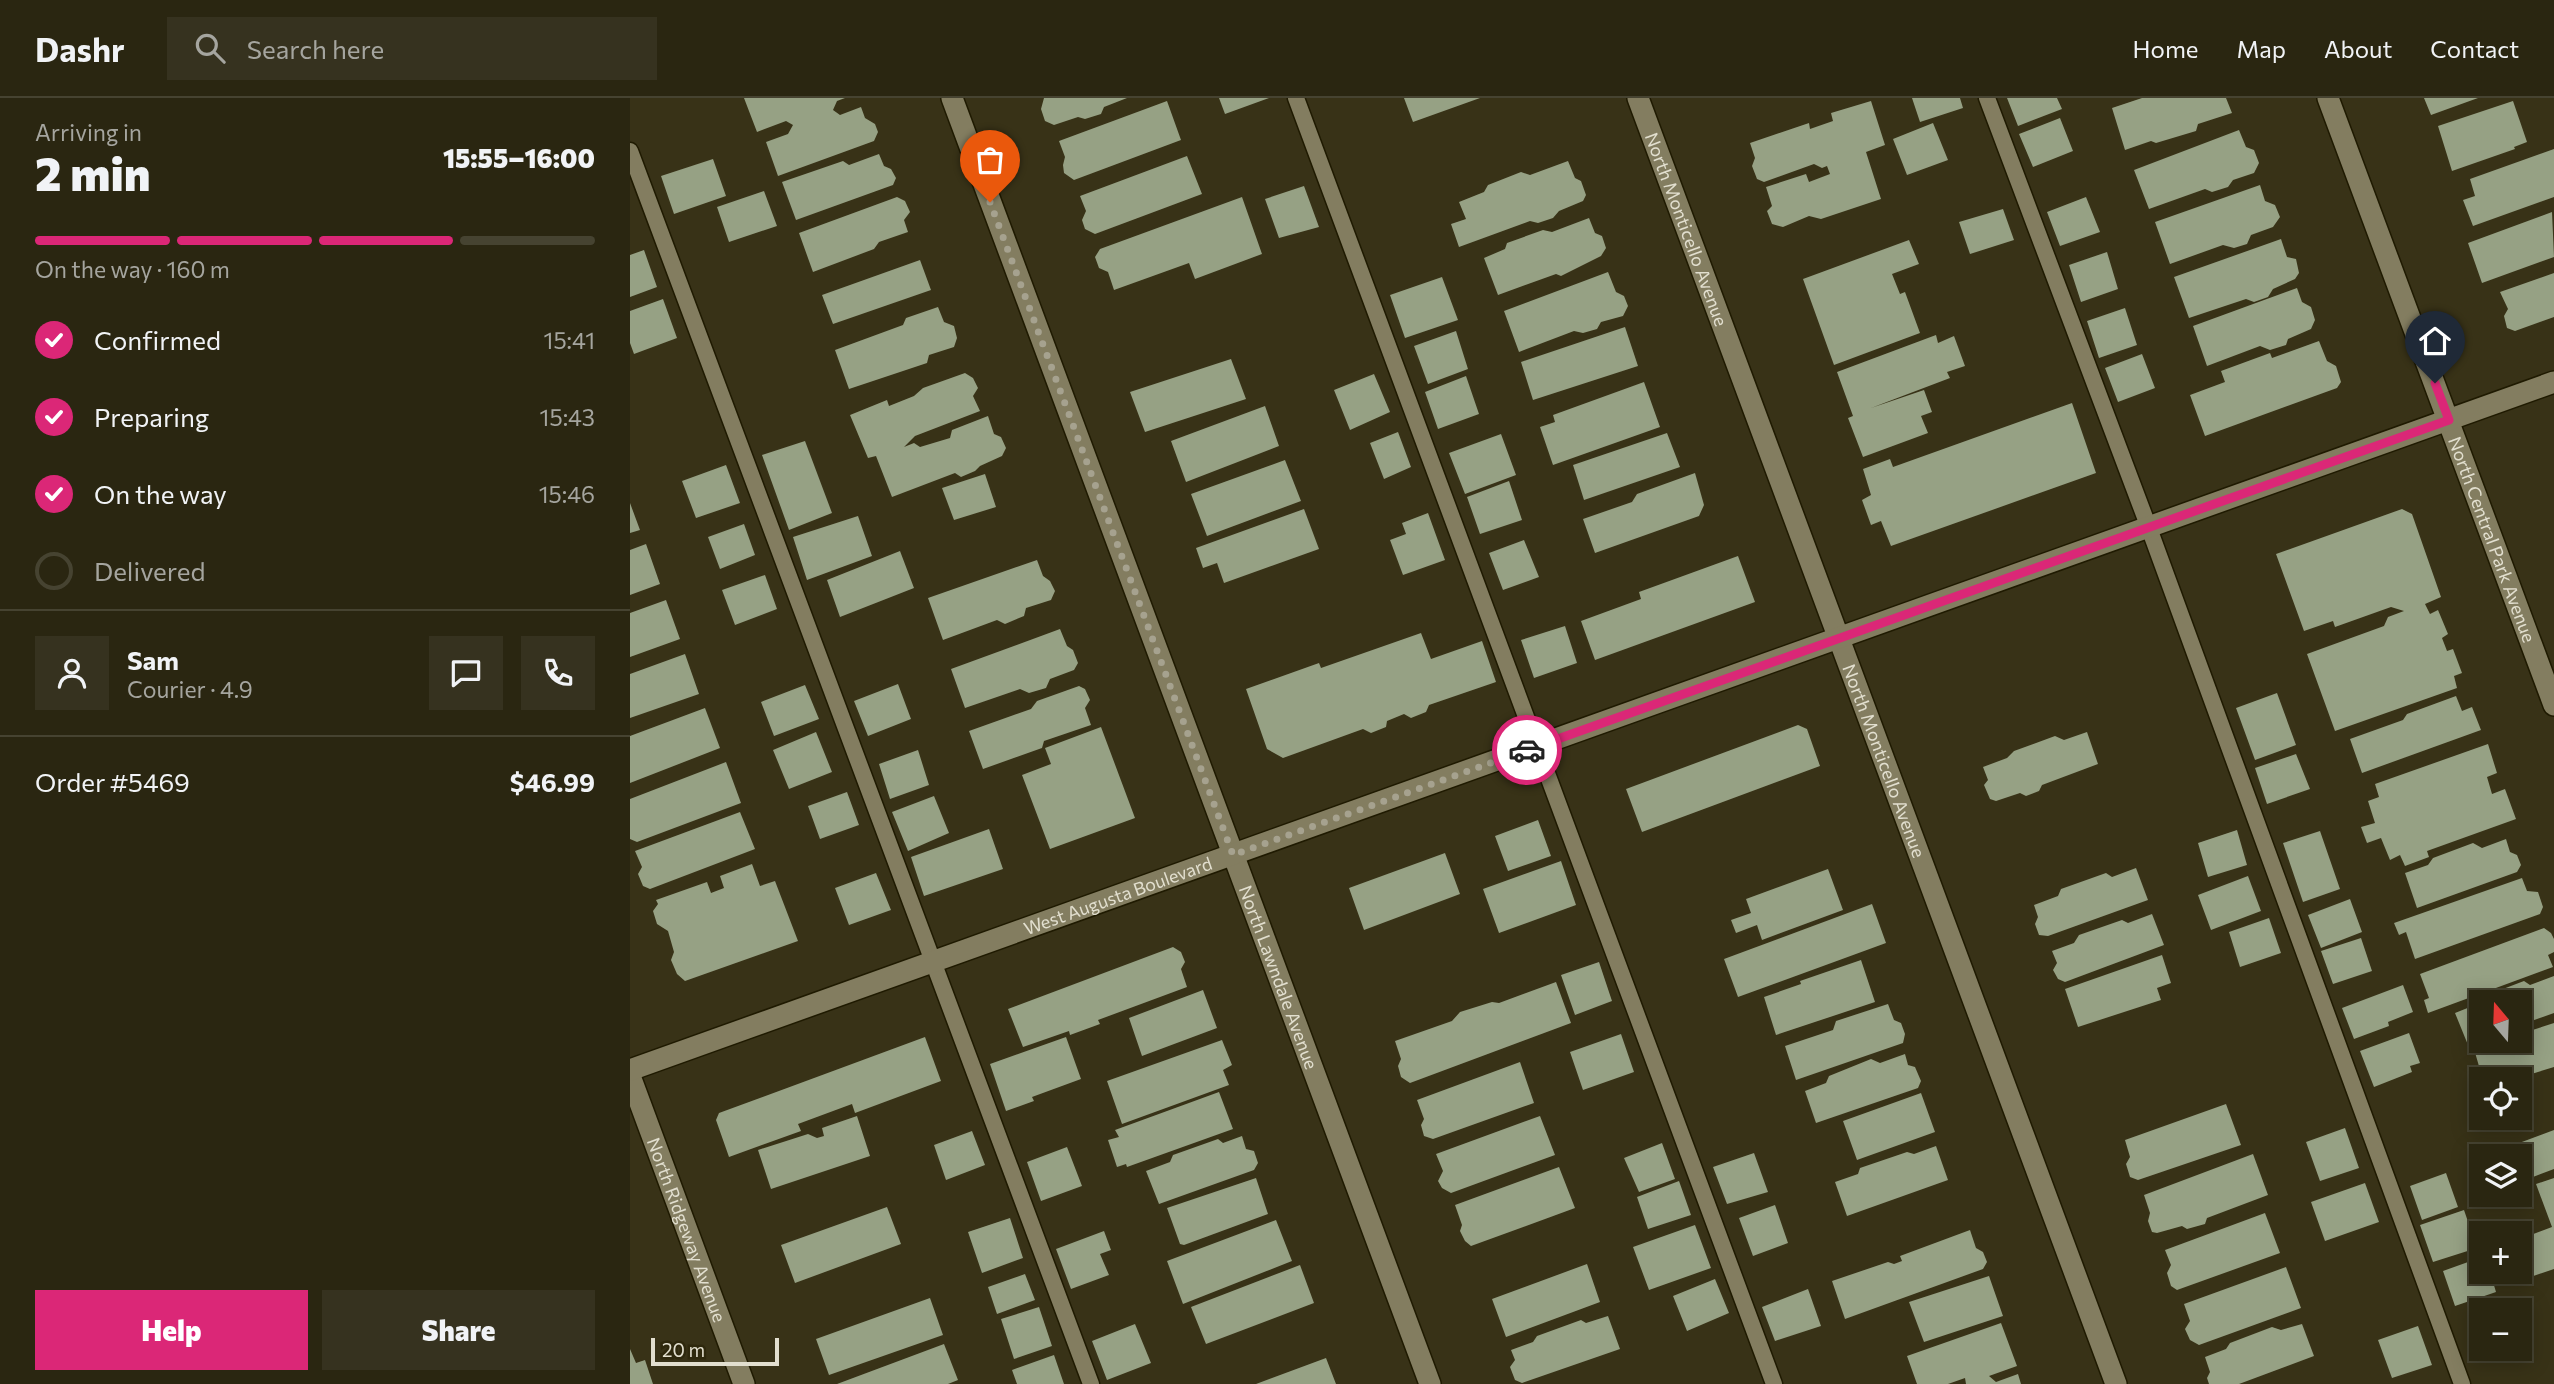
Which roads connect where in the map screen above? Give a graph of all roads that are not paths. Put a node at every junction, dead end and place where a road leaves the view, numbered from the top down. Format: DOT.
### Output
graph roads {
  1 [pos="952,98"];
  2 [pos="1296,98"];
  3 [pos="1638,98"];
  4 [pos="1987,98"];
  5 [pos="2328,98"];
  6 [pos="630,151"];
  7 [pos="2554,382"];
  8 [pos="2449,420"];
  9 [pos="2149,528"];
  10 [pos="1839,639"];
  11 [pos="2554,705"];
  12 [pos="1539,746"];
  13 [pos="1233,855"];
  14 [pos="934,962"];
  15 [pos="630,1070"];
  16 [pos="630,1076"];
  17 [pos="744,1384"];
  18 [pos="1091,1384"];
  19 [pos="1430,1384"];
  20 [pos="1774,1384"];
  21 [pos="2116,1384"];
  22 [pos="2462,1384"];
  1 -- 13 [label="street, North Lawndale Avenue"];
  2 -- 12 [label="lane"];
  3 -- 10 [label="street, North Monticello Avenue"];
  4 -- 9 [label="lane"];
  5 -- 8 [label="street, North Central Park Avenue"];
  6 -- 14 [label="lane"];
  7 -- 8 [label="street, West Augusta Boulevard"];
  8 -- 9 [label="street, West Augusta Boulevard"];
  8 -- 11 [label="street, North Central Park Avenue"];
  9 -- 10 [label="street, West Augusta Boulevard"];
  9 -- 22 [label="lane"];
  10 -- 12 [label="street, West Augusta Boulevard"];
  10 -- 21 [label="street, North Monticello Avenue"];
  12 -- 13 [label="street, West Augusta Boulevard"];
  12 -- 20 [label="lane"];
  13 -- 14 [label="street, West Augusta Boulevard"];
  13 -- 19 [label="street, North Lawndale Avenue"];
  14 -- 15 [label="street, West Augusta Boulevard"];
  14 -- 18 [label="lane"];
  16 -- 17 [label="street, North Ridgeway Avenue"];
}
